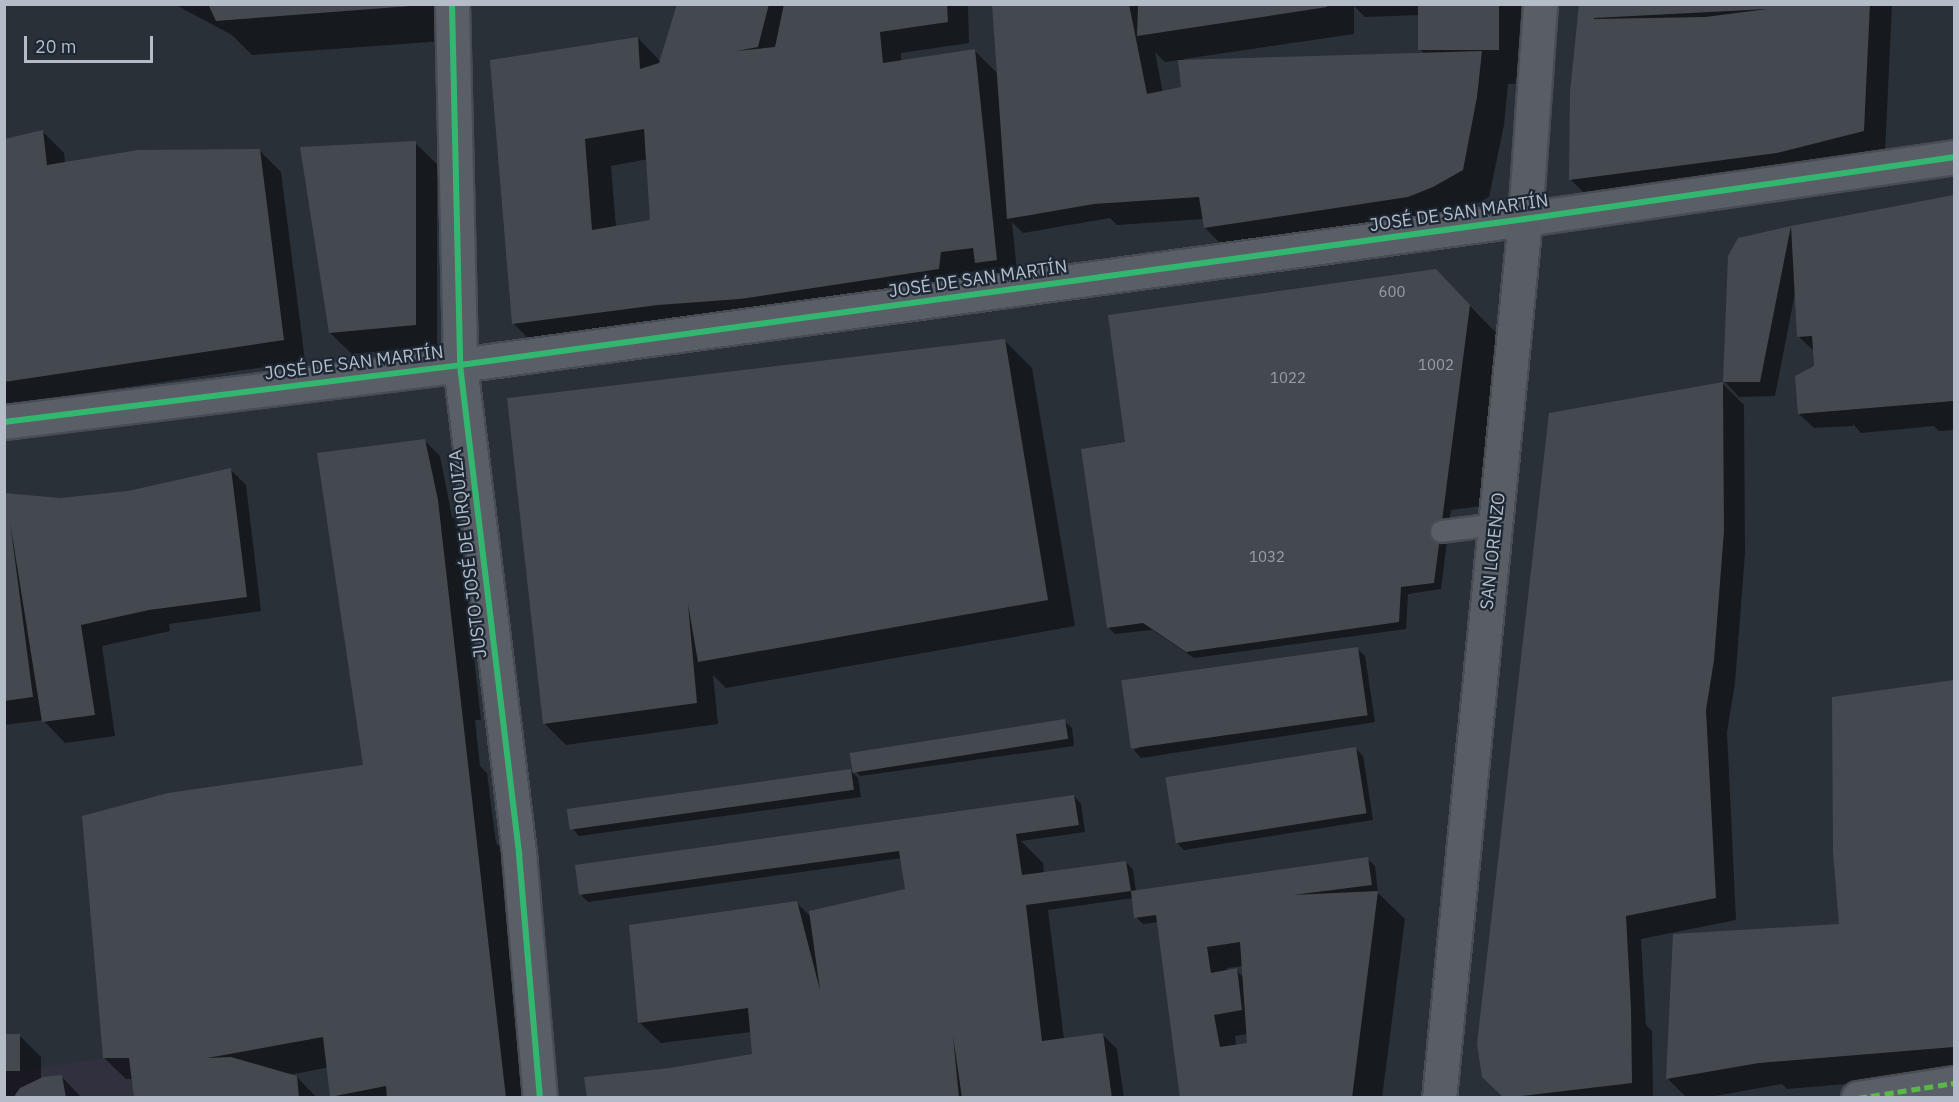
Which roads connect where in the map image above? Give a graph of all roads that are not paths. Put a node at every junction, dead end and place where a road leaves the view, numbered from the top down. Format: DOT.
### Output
graph roads {
  1 [pos="452,4"];
  2 [pos="1540,4"];
  3 [pos="1954,157"];
  4 [pos="1525,219"];
  5 [pos="460,365"];
  6 [pos="4,422"];
  7 [pos="1496,524"];
  8 [pos="1441,531"];
  9 [pos="1954,1083"];
  10 [pos="540,1098"];
  11 [pos="1439,1098"];
  12 [pos="1858,1098"];
  1 -- 5 [label="street, JUSTO JOSÉ DE URQUIZA"];
  2 -- 4 [label="main road, SAN LORENZO"];
  3 -- 4 [label="street, JOSÉ DE SAN MARTÍN"];
  4 -- 5 [label="street, JOSÉ DE SAN MARTÍN"];
  4 -- 7 [label="main road, SAN LORENZO"];
  5 -- 6 [label="street, JOSÉ DE SAN MARTÍN"];
  5 -- 10 [label="street, JUSTO JOSÉ DE URQUIZA"];
  7 -- 8 [label="lane"];
  7 -- 11 [label="main road, SAN LORENZO"];
  9 -- 12 [label="street"];
}
